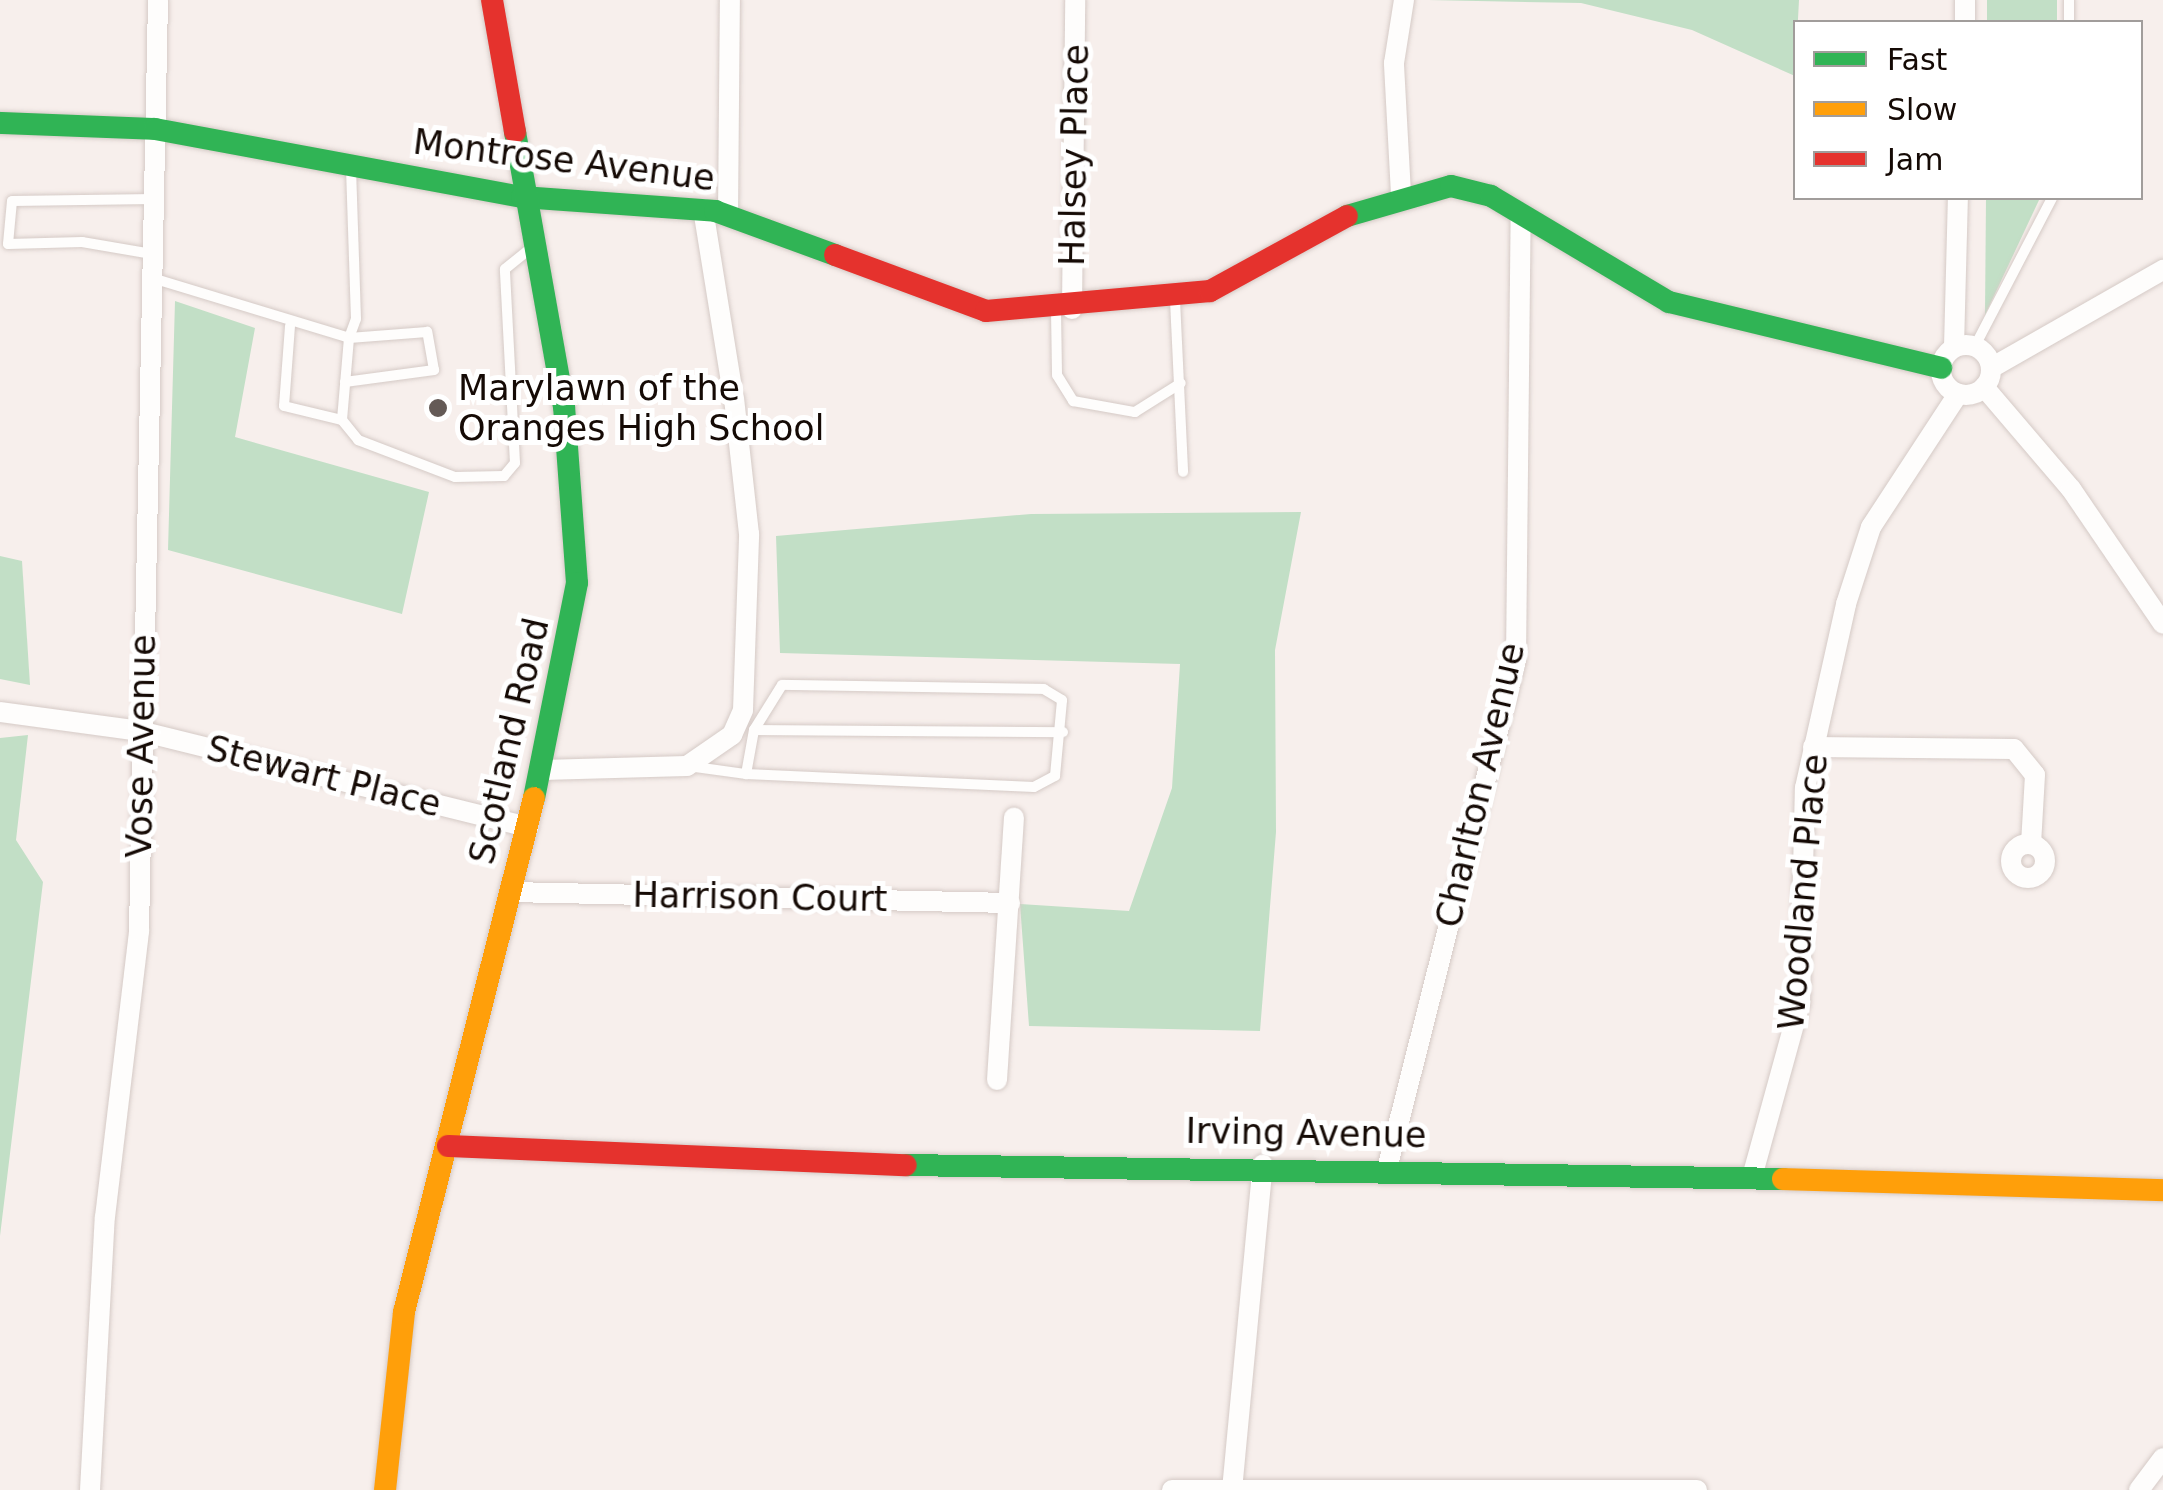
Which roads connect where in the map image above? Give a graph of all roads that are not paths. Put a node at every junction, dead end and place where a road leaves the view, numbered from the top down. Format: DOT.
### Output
graph roads {
  1 [pos="158,0"];
  2 [pos="492,0"];
  3 [pos="730,0"];
  4 [pos="1075,0"];
  5 [pos="1404,0"];
  6 [pos="0,124"];
  7 [pos="156,128"];
  8 [pos="351,165"];
  9 [pos="1401,194"];
  10 [pos="154,198"];
  11 [pos="529,198"];
  12 [pos="1958,200"];
  13 [pos="2051,200"];
  14 [pos="702,209"];
  15 [pos="1520,214"];
  16 [pos="728,216"];
  17 [pos="538,244"];
  18 [pos="152,254"];
  19 [pos="2163,270"];
  20 [pos="152,278"];
  21 [pos="1175,300"];
  22 [pos="1064,310"];
  23 [pos="290,326"];
  24 [pos="348,338"];
  25 [pos="1965,347"];
  26 [pos="1941,368"];
  27 [pos="1988,378"];
  28 [pos="345,382"];
  29 [pos="1181,384"];
  30 [pos="1958,394"];
  31 [pos="342,420"];
  32 [pos="1183,472"];
  33 [pos="2163,624"];
  34 [pos="0,712"];
  35 [pos="746,727"];
  36 [pos="140,730"];
  37 [pos="1063,732"];
  38 [pos="1813,747"];
  39 [pos="687,766"];
  40 [pos="542,770"];
  41 [pos="746,774"];
  42 [pos="1014,818"];
  43 [pos="528,826"];
  44 [pos="2031,844"];
  45 [pos="510,892"];
  46 [pos="1010,903"];
  47 [pos="998,1080"];
  48 [pos="448,1146"];
  49 [pos="1264,1164"];
  50 [pos="1387,1169"];
  51 [pos="1752,1177"];
  52 [pos="2163,1190"];
  53 [pos="2163,1458"];
  54 [pos="1232,1489"];
  55 [pos="90,1490"];
  56 [pos="385,1490"];
  57 [pos="1172,1490"];
  58 [pos="1696,1490"];
  59 [pos="2139,1490"];
  1 -- 7 [label="street, Vose Avenue"];
  2 -- 11 [label="street, Scotland Road"];
  3 -- 16 [label="street"];
  4 -- 22 [label="street, Halsey Place"];
  5 -- 9 [label="street"];
  6 -- 7 [label="street, Montrose Avenue"];
  7 -- 8 [label="street, Montrose Avenue"];
  7 -- 10 [label="street, Vose Avenue"];
  8 -- 11 [label="street, Montrose Avenue"];
  8 -- 24 [label="lane"];
  9 -- 15 [label="street, Montrose Avenue"];
  9 -- 21 [label="street, Montrose Avenue"];
  10 -- 18 [label="street, Vose Avenue"];
  10 -- 18 [label="lane"];
  11 -- 14 [label="street, Montrose Avenue"];
  11 -- 17 [label="street, Scotland Road"];
  12 -- 25 [label="street"];
  13 -- 25 [label="lane"];
  14 -- 16 [label="street, Montrose Avenue"];
  14 -- 35 [label="street"];
  15 -- 26 [label="street, Montrose Avenue"];
  15 -- 50 [label="street, Charlton Avenue"];
  16 -- 22 [label="street, Montrose Avenue"];
  17 -- 31 [label="lane"];
  17 -- 40 [label="street, Scotland Road"];
  18 -- 20 [label="street, Vose Avenue"];
  19 -- 27 [label="street"];
  20 -- 23 [label="lane"];
  20 -- 36 [label="street, Vose Avenue"];
  21 -- 22 [label="street, Montrose Avenue"];
  21 -- 29 [label="lane"];
  22 -- 29 [label="lane"];
  23 -- 24 [label="lane"];
  23 -- 31 [label="lane"];
  24 -- 28 [label="lane"];
  24 -- 28 [label="lane"];
  25 -- 26 [label="street"];
  25 -- 27 [label="street"];
  26 -- 30 [label="street"];
  27 -- 30 [label="street"];
  27 -- 33 [label="street"];
  28 -- 31 [label="lane"];
  29 -- 32 [label="lane"];
  30 -- 38 [label="street, Woodland Place"];
  34 -- 36 [label="street, Stewart Place"];
  35 -- 37 [label="lane"];
  35 -- 37 [label="lane"];
  35 -- 39 [label="street"];
  35 -- 41 [label="lane"];
  36 -- 43 [label="street, Stewart Place"];
  36 -- 55 [label="street, Vose Avenue"];
  37 -- 41 [label="lane"];
  38 -- 44 [label="street"];
  38 -- 51 [label="street, Woodland Place"];
  39 -- 40 [label="street"];
  39 -- 41 [label="lane"];
  40 -- 43 [label="street, Scotland Road"];
  42 -- 46 [label="street"];
  43 -- 45 [label="street, Scotland Road"];
  45 -- 46 [label="street, Harrison Court"];
  45 -- 48 [label="street, Scotland Road"];
  46 -- 47 [label="street"];
  48 -- 49 [label="street, Irving Avenue"];
  48 -- 56 [label="street, Scotland Road"];
  49 -- 50 [label="street, Irving Avenue"];
  49 -- 54 [label="street"];
  50 -- 51 [label="street, Irving Avenue"];
  51 -- 52 [label="street, Irving Avenue"];
  53 -- 59 [label="street"];
  54 -- 57 [label="street"];
  54 -- 58 [label="street"];
}
